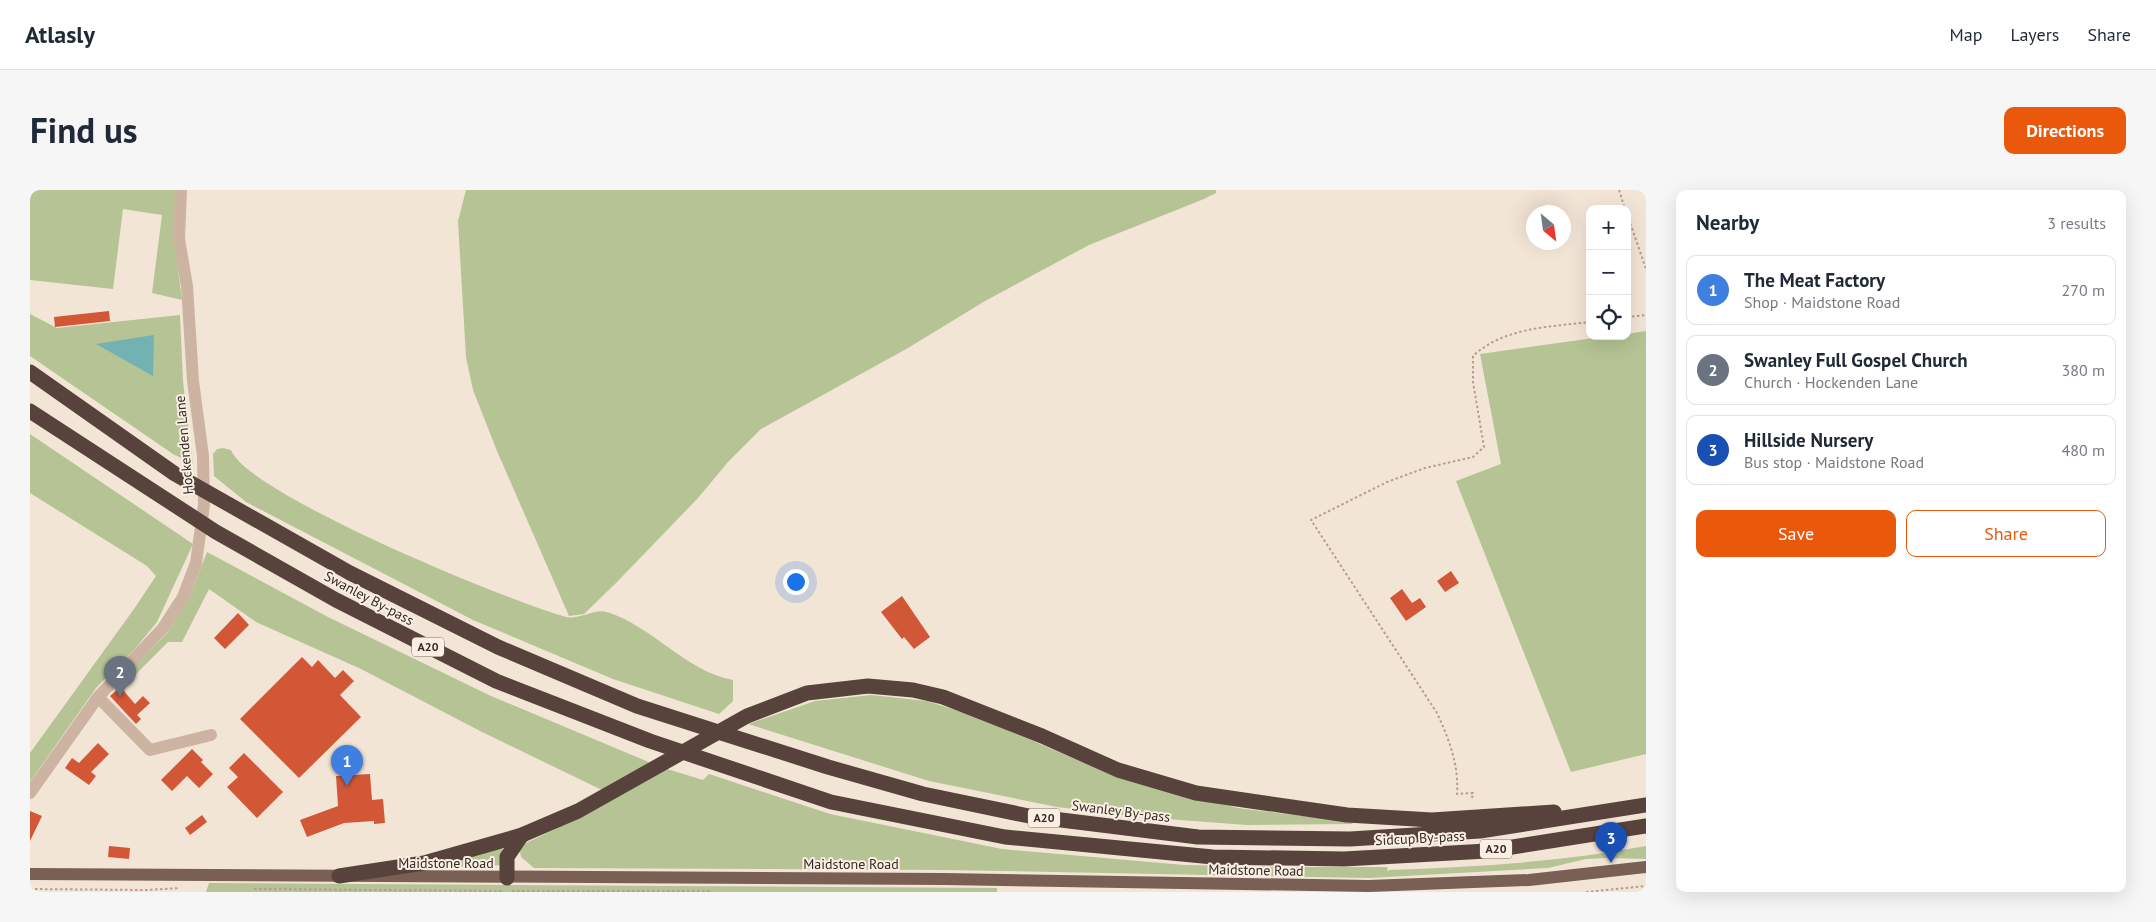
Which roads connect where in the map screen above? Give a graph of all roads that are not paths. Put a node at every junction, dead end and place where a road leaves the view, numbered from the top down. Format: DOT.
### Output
graph roads {
  1 [pos="181,190"];
  2 [pos="30,372"];
  3 [pos="30,411"];
  4 [pos="98,697"];
  5 [pos="211,736"];
  6 [pos="30,793"];
  7 [pos="1646,805"];
  8 [pos="1609,812"];
  9 [pos="1646,826"];
  10 [pos="522,836"];
  11 [pos="1350,839"];
  12 [pos="1344,859"];
  13 [pos="1646,867"];
  14 [pos="30,874"];
  15 [pos="339,876"];
  16 [pos="507,878"];
  1 -- 4 [label="street, Hockenden Lane"];
  2 -- 11 [label="highway, Swanley By-pass / A20"];
  3 -- 12 [label="highway, Swanley By-pass / A20"];
  4 -- 5 [label="street"];
  4 -- 6 [label="street, Hockenden Lane"];
  7 -- 8 [label="highway, Sidcup By-pass / A20"];
  8 -- 10 [label="highway, A20"];
  8 -- 11 [label="highway, Sidcup By-pass / A20"];
  9 -- 12 [label="highway, Sidcup By-pass / A20"];
  10 -- 15 [label="highway, A20"];
  10 -- 16 [label="highway"];
  13 -- 16 [label="main road, Maidstone Road"];
  14 -- 15 [label="main road, Maidstone Road"];
  15 -- 16 [label="main road, Maidstone Road"];
}
